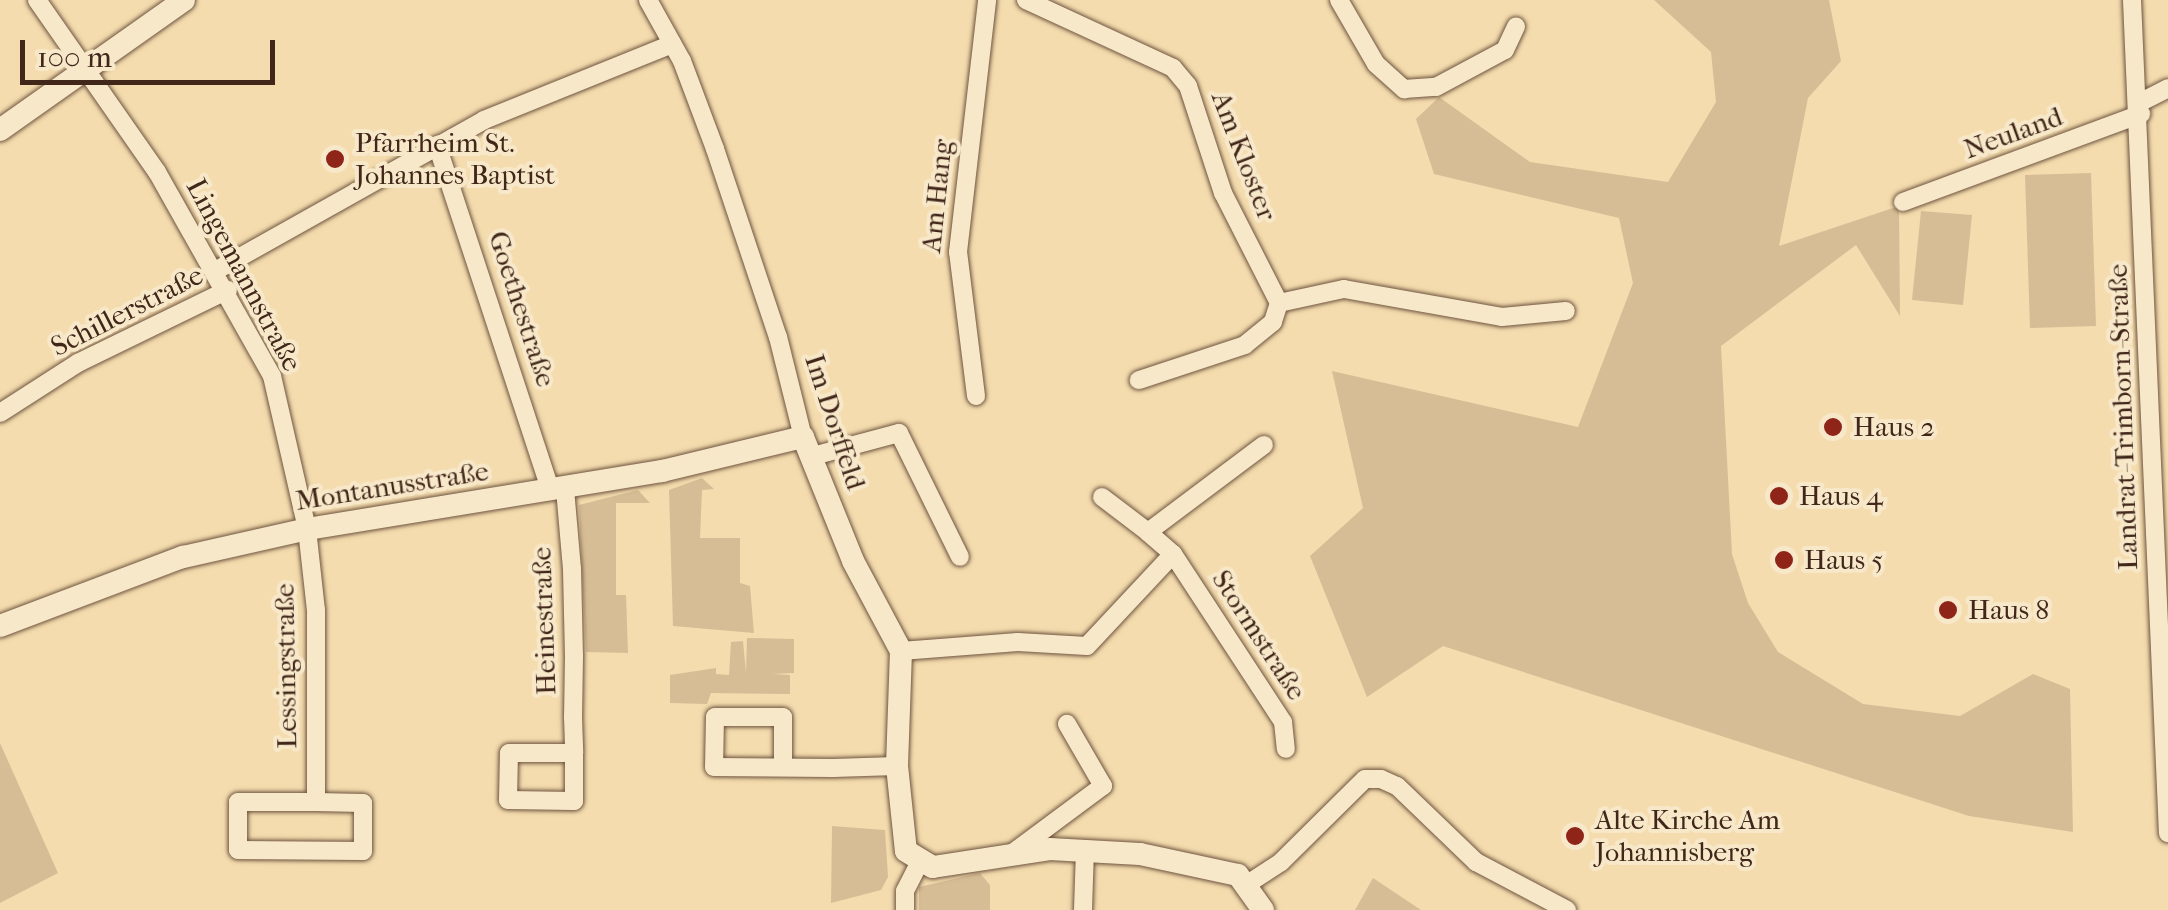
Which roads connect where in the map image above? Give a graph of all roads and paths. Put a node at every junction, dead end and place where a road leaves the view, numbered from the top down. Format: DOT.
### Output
graph roads {
  1 [pos="37,0"];
  2 [pos="184,0"];
  3 [pos="648,0"];
  4 [pos="987,0"];
  5 [pos="1026,0"];
  6 [pos="1339,0"];
  7 [pos="2132,0"];
  8 [pos="1516,26"];
  9 [pos="672,44"];
  10 [pos="88,67"];
  11 [pos="2168,88"];
  12 [pos="2141,108"];
  13 [pos="0,130"];
  14 [pos="437,145"];
  15 [pos="1903,202"];
  16 [pos="217,270"];
  17 [pos="228,290"];
  18 [pos="1280,303"];
  19 [pos="1566,310"];
  20 [pos="2168,347"];
  21 [pos="2148,348"];
  22 [pos="1140,380"];
  23 [pos="976,396"];
  24 [pos="0,413"];
  25 [pos="808,446"];
  26 [pos="1264,446"];
  27 [pos="558,490"];
  28 [pos="1102,497"];
  29 [pos="307,528"];
  30 [pos="1148,532"];
  31 [pos="1174,554"];
  32 [pos="960,558"];
  33 [pos="3,618"];
  34 [pos="901,651"];
  35 [pos="1067,724"];
  36 [pos="1286,750"];
  37 [pos="574,752"];
  38 [pos="897,766"];
  39 [pos="783,767"];
  40 [pos="316,802"];
  41 [pos="2168,832"];
  42 [pos="1086,849"];
  43 [pos="1014,852"];
  44 [pos="918,863"];
  45 [pos="1249,882"];
  46 [pos="905,910"];
  47 [pos="1083,910"];
  48 [pos="1264,910"];
  49 [pos="1567,910"];
  1 -- 10 [label="street, Lingemannstraße"];
  2 -- 10 [label="street"];
  3 -- 9 [label="street, Im Dorffeld"];
  4 -- 23 [label="street, Am Hang"];
  5 -- 18 [label="street, Am Kloster"];
  6 -- 8 [label="street"];
  7 -- 12 [label="street, Landrat-Trimborn-Straße"];
  9 -- 14 [label="street"];
  9 -- 25 [label="street, Im Dorffeld"];
  10 -- 13 [label="street"];
  10 -- 16 [label="street, Lingemannstraße"];
  11 -- 12 [label="street, Neuland"];
  12 -- 15 [label="street, Neuland"];
  12 -- 21 [label="street, Landrat-Trimborn-Straße"];
  14 -- 16 [label="street"];
  14 -- 27 [label="street, Goethestraße"];
  16 -- 17 [label="street, Lingemannstraße"];
  17 -- 24 [label="street, Schillerstraße"];
  17 -- 29 [label="street, Lingemannstraße"];
  18 -- 19 [label="street"];
  18 -- 22 [label="street"];
  20 -- 21 [label="street"];
  21 -- 41 [label="street, Landrat-Trimborn-Straße"];
  25 -- 27 [label="street, Montanusstraße"];
  25 -- 32 [label="street"];
  25 -- 34 [label="street, Im Dorffeld"];
  26 -- 30 [label="street"];
  27 -- 29 [label="street, Montanusstraße"];
  27 -- 37 [label="street, Heinestraße"];
  28 -- 30 [label="street, Stormstraße"];
  29 -- 33 [label="street, Montanusstraße"];
  29 -- 40 [label="street, Lessingstraße"];
  30 -- 31 [label="street, Stormstraße"];
  31 -- 34 [label="street"];
  31 -- 36 [label="street, Stormstraße"];
  34 -- 38 [label="street"];
  35 -- 43 [label="street"];
  37 -- 37 [label="street, Heinestraße"];
  38 -- 39 [label="street"];
  38 -- 44 [label="street"];
  39 -- 39 [label="street"];
  40 -- 40 [label="street"];
  42 -- 43 [label="street"];
  42 -- 45 [label="street"];
  42 -- 47 [label="street"];
  43 -- 44 [label="street"];
  44 -- 46 [label="street"];
  45 -- 48 [label="street"];
  45 -- 49 [label="street"];
}
